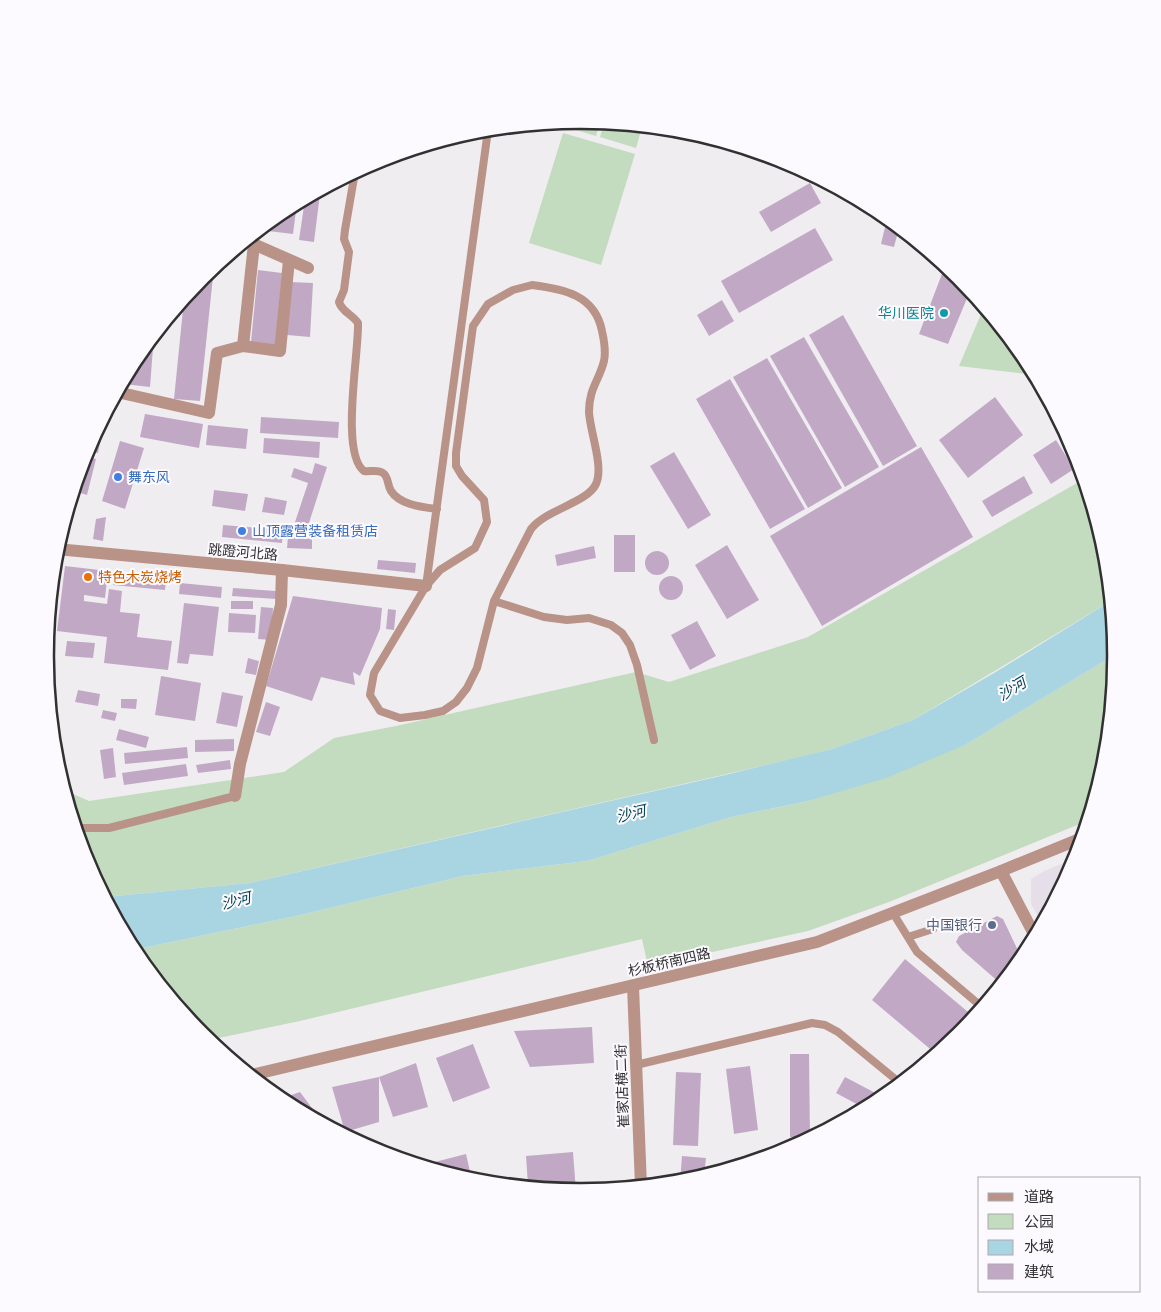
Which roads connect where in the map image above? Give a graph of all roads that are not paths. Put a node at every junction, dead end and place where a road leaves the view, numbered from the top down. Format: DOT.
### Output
graph roads {
  1 [pos="487,138"];
  2 [pos="353,181"];
  3 [pos="253,244"];
  4 [pos="250,246"];
  5 [pos="289,260"];
  6 [pos="308,268"];
  7 [pos="243,346"];
  8 [pos="124,394"];
  9 [pos="437,509"];
  10 [pos="65,551"];
  11 [pos="282,570"];
  12 [pos="426,586"];
  13 [pos="494,601"];
  14 [pos="654,740"];
  15 [pos="235,796"];
  16 [pos="83,828"];
  17 [pos="1073,842"];
  18 [pos="1001,871"];
  19 [pos="894,913"];
  20 [pos="1031,928"];
  21 [pos="934,929"];
  22 [pos="908,937"];
  23 [pos="633,986"];
  24 [pos="977,1003"];
  25 [pos="636,1065"];
  26 [pos="259,1073"];
  27 [pos="895,1079"];
  28 [pos="641,1179"];
  1 -- 9 [label="lane"];
  2 -- 9 [label="lane"];
  3 -- 5 [label="street"];
  4 -- 7 [label="street"];
  5 -- 6 [label="street"];
  5 -- 7 [label="street"];
  7 -- 8 [label="street"];
  9 -- 12 [label="lane"];
  10 -- 11 [label="street, 跳蹬河北路"];
  11 -- 12 [label="street, 跳蹬河北路"];
  11 -- 15 [label="street"];
  12 -- 13 [label="lane"];
  12 -- 13 [label="lane"];
  13 -- 14 [label="lane"];
  15 -- 16 [label="lane"];
  17 -- 18 [label="street, 杉板桥南四路"];
  18 -- 19 [label="street, 杉板桥南四路"];
  18 -- 20 [label="street"];
  19 -- 22 [label="lane"];
  19 -- 23 [label="street, 杉板桥南四路"];
  21 -- 22 [label="lane"];
  22 -- 24 [label="lane"];
  23 -- 25 [label="street, 崔家店横二街"];
  23 -- 26 [label="street, 杉板桥南四路"];
  25 -- 27 [label="lane"];
  25 -- 28 [label="street, 崔家店横二街"];
}
